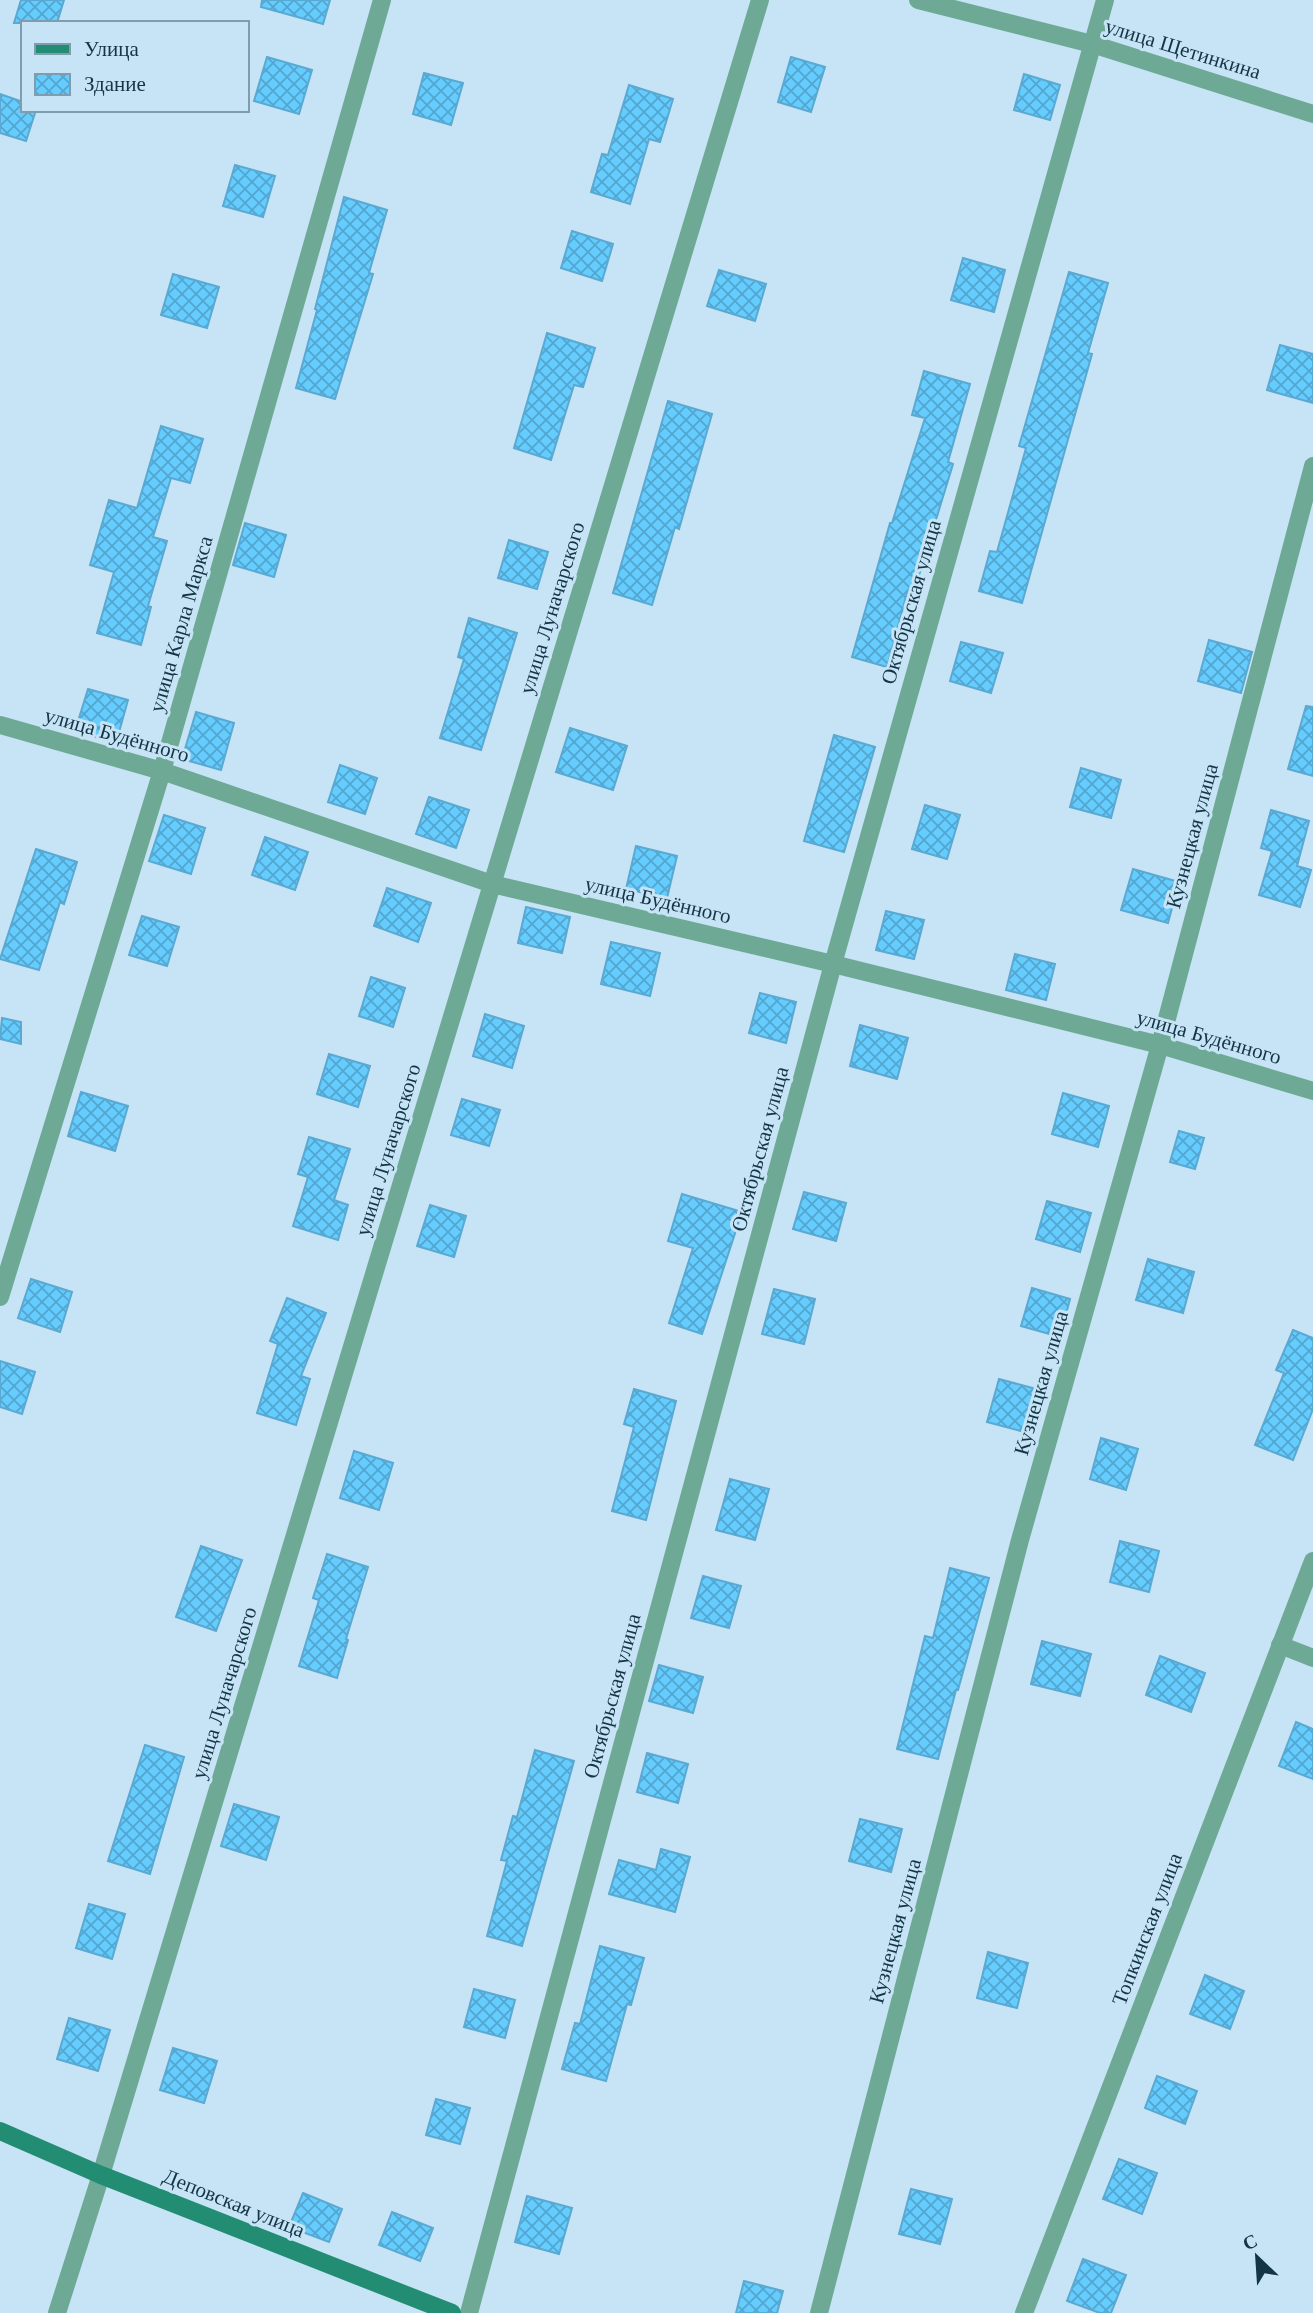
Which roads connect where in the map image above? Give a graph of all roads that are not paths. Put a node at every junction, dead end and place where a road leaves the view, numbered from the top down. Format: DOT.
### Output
graph roads {
  1 [pos="382,0"];
  2 [pos="760,0"];
  3 [pos="918,0"];
  4 [pos="1105,0"];
  5 [pos="1092,44"];
  6 [pos="1313,114"];
  7 [pos="1313,466"];
  8 [pos="0,725"];
  9 [pos="162,771"];
  10 [pos="492,884"];
  11 [pos="833,964"];
  12 [pos="1160,1045"];
  13 [pos="1313,1091"];
  14 [pos="0,1297"];
  15 [pos="1313,1562"];
  16 [pos="1280,1646"];
  17 [pos="1313,1658"];
  18 [pos="0,2131"];
  19 [pos="102,2175"];
  20 [pos="57,2313"];
  21 [pos="452,2313"];
  22 [pos="469,2313"];
  23 [pos="819,2313"];
  24 [pos="1024,2313"];
  1 -- 9 [label="street, улица Карла Маркса"];
  2 -- 10 [label="street, улица Луначарского"];
  3 -- 5 [label="street, улица Щетинкина"];
  4 -- 5 [label="street, Октябрьская улица"];
  5 -- 6 [label="street, улица Щетинкина"];
  5 -- 11 [label="street, Октябрьская улица"];
  7 -- 12 [label="street, Кузнецкая улица"];
  8 -- 9 [label="street, улица Будённого"];
  9 -- 10 [label="street, улица Будённого"];
  9 -- 14 [label="street, улица Карла Маркса"];
  10 -- 11 [label="street, улица Будённого"];
  10 -- 19 [label="street, улица Луначарского"];
  11 -- 12 [label="street, улица Будённого"];
  11 -- 22 [label="street, Октябрьская улица"];
  12 -- 13 [label="street, улица Будённого"];
  12 -- 23 [label="street, Кузнецкая улица"];
  15 -- 16 [label="street, Топкинская улица"];
  16 -- 17 [label="street"];
  16 -- 24 [label="street, Топкинская улица"];
  18 -- 19 [label="street, Деповская улица"];
  19 -- 20 [label="street, улица Луначарского"];
  19 -- 21 [label="street, Деповская улица"];
}
